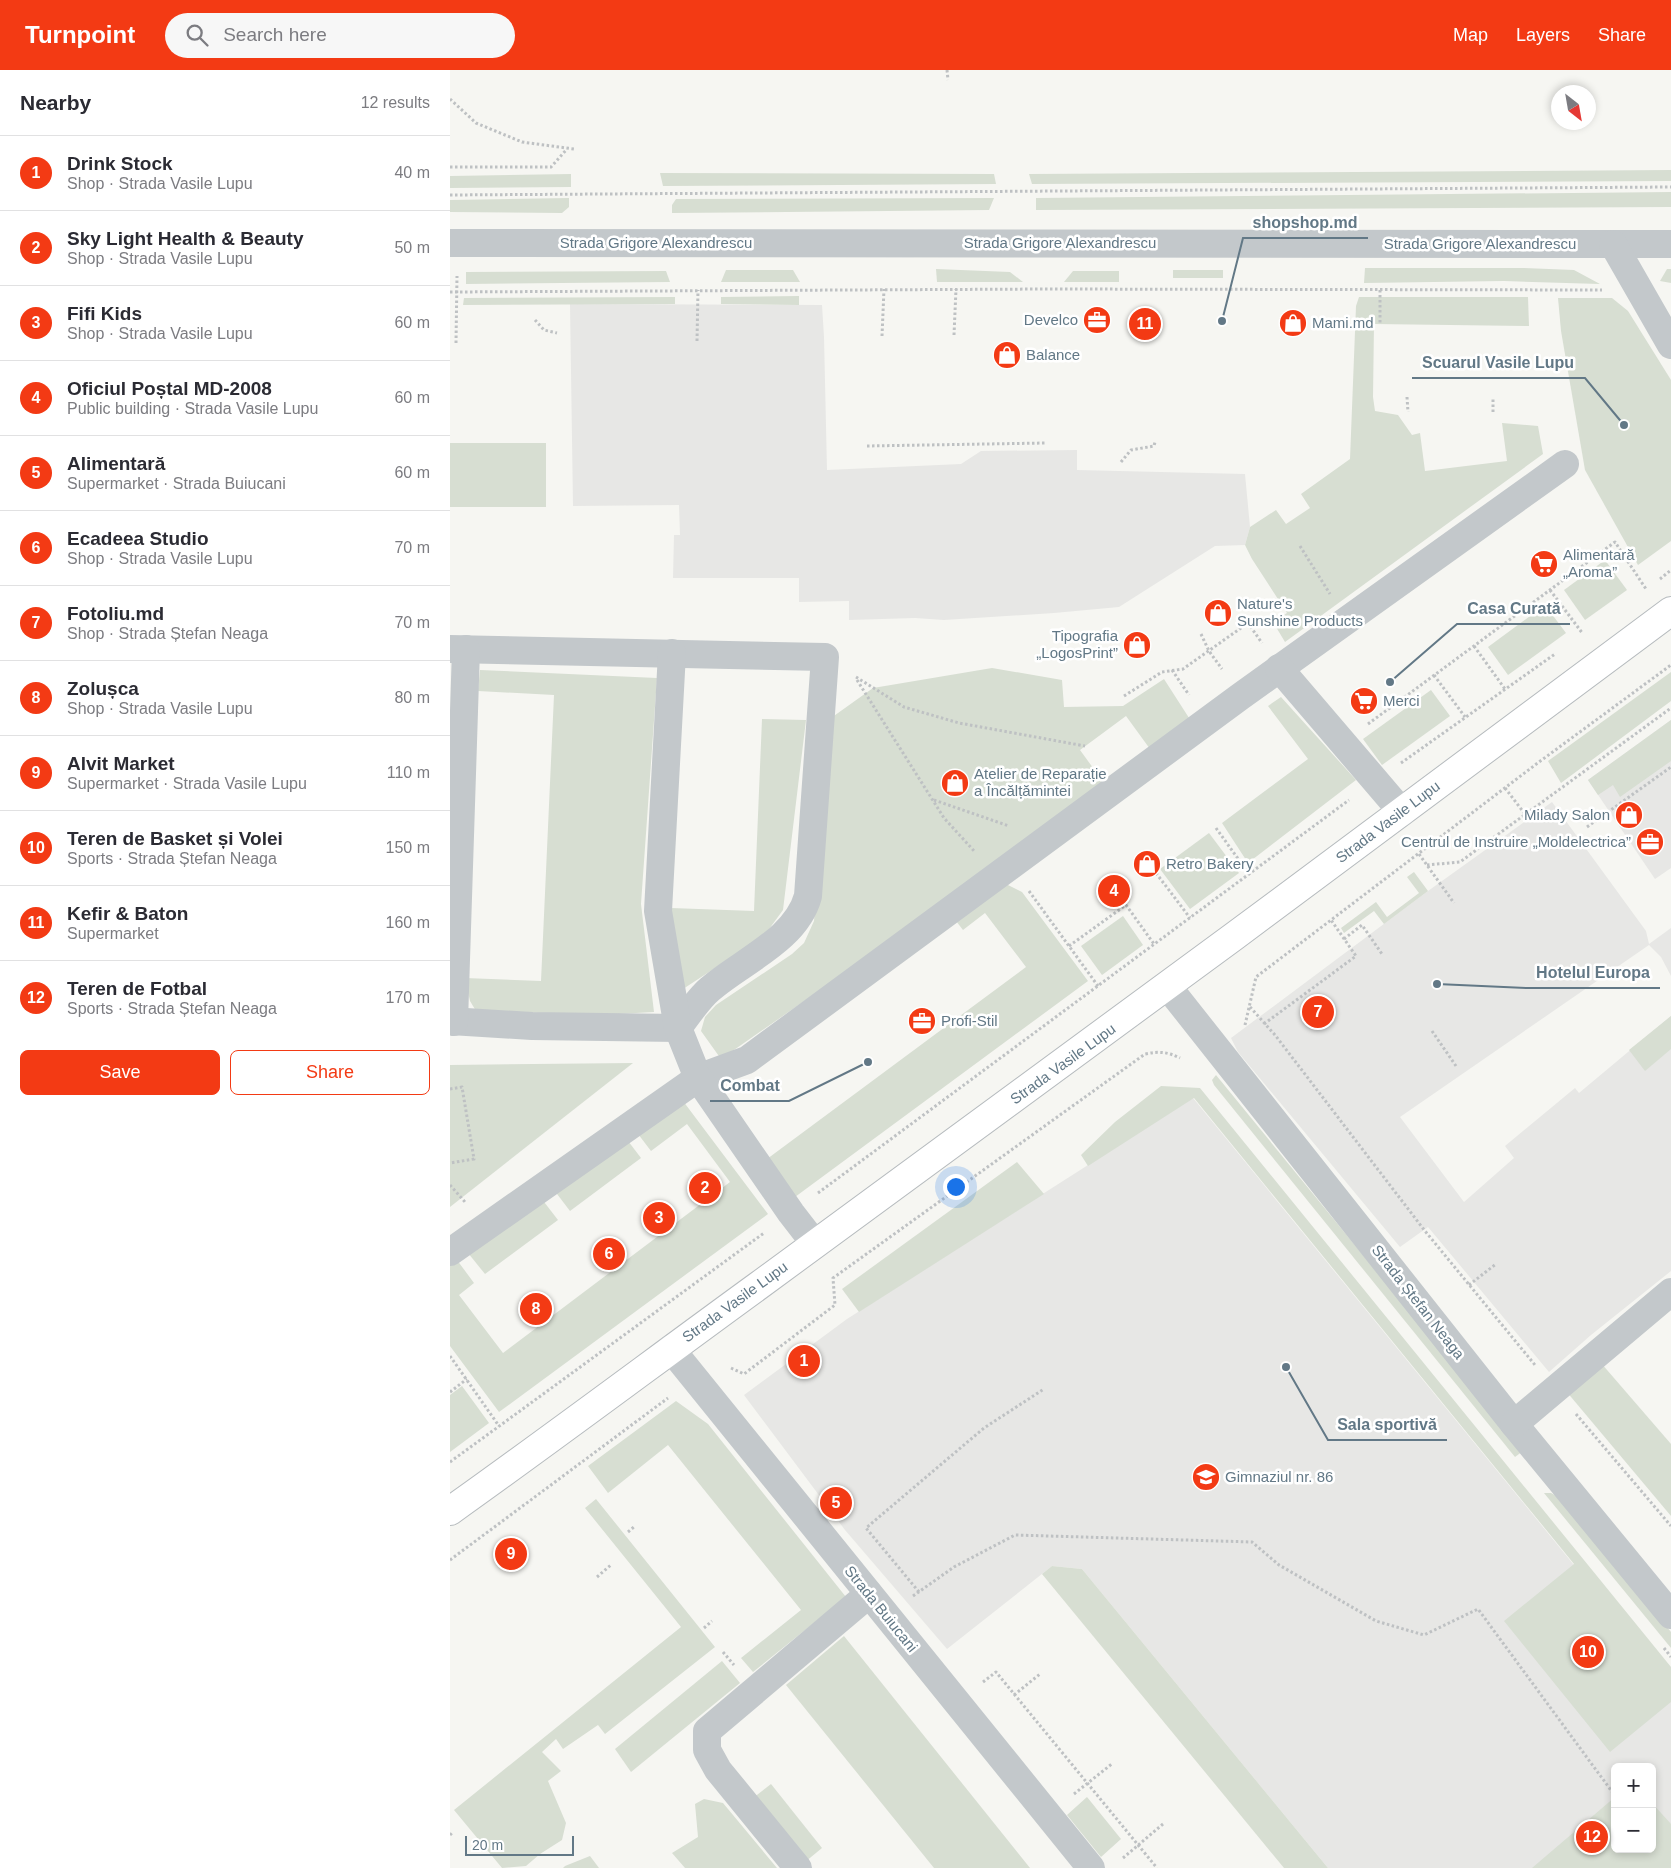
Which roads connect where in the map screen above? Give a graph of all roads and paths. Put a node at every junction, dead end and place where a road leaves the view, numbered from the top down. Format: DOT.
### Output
graph roads {
  1 [pos="947,70"];
  2 [pos="948,80"];
  3 [pos="450,99"];
  4 [pos="567,148"];
  5 [pos="574,149"];
  6 [pos="450,167"];
  7 [pos="1671,188"];
  8 [pos="450,195"];
  9 [pos="450,243"];
  10 [pos="1613,244"];
  11 [pos="1671,244"];
  12 [pos="884,289"];
  13 [pos="956,289"];
  14 [pos="698,290"];
  15 [pos="1380,290"];
  16 [pos="1639,290"];
  17 [pos="450,292"];
  18 [pos="456,292"];
  19 [pos="535,320"];
  20 [pos="1380,324"];
  21 [pos="557,333"];
  22 [pos="954,335"];
  23 [pos="882,336"];
  24 [pos="697,341"];
  25 [pos="456,343"];
  26 [pos="1671,345"];
  27 [pos="1407,397"];
  28 [pos="1493,398"];
  29 [pos="1408,412"];
  30 [pos="1493,412"];
  31 [pos="1155,442"];
  32 [pos="1045,443"];
  33 [pos="867,446"];
  34 [pos="1121,462"];
  35 [pos="1565,464"];
  36 [pos="1300,546"];
  37 [pos="1671,570"];
  38 [pos="1658,580"];
  39 [pos="1652,585"];
  40 [pos="1550,590"];
  41 [pos="1671,611"];
  42 [pos="1346,620"];
  43 [pos="1591,628"];
  44 [pos="1201,634"];
  45 [pos="1583,634"];
  46 [pos="1575,640"];
  47 [pos="1474,646"];
  48 [pos="458,649"];
  49 [pos="1560,650"];
  50 [pos="1209,651"];
  51 [pos="672,653"];
  52 [pos="1671,665"];
  53 [pos="1279,668"];
  54 [pos="1434,675"];
  55 [pos="1505,689"];
  56 [pos="1124,696"];
  57 [pos="1671,708"];
  58 [pos="1465,717"];
  59 [pos="1343,742"];
  60 [pos="1085,746"];
  61 [pos="1671,767"];
  62 [pos="1376,780"];
  63 [pos="1505,788"];
  64 [pos="933,800"];
  65 [pos="1402,812"];
  66 [pos="1525,814"];
  67 [pos="1588,827"];
  68 [pos="1216,828"];
  69 [pos="1047,839"];
  70 [pos="1419,854"];
  71 [pos="1427,865"];
  72 [pos="1004,871"];
  73 [pos="1156,873"];
  74 [pos="1249,874"];
  75 [pos="1454,903"];
  76 [pos="1190,918"];
  77 [pos="1331,920"];
  78 [pos="1344,939"];
  79 [pos="1154,944"];
  80 [pos="1069,946"];
  81 [pos="1382,954"];
  82 [pos="1098,986"];
  83 [pos="1168,987"];
  84 [pos="1250,1007"];
  85 [pos="452,1021"];
  86 [pos="1264,1024"];
  87 [pos="1245,1025"];
  88 [pos="678,1028"];
  89 [pos="1432,1031"];
  90 [pos="1184,1060"];
  91 [pos="1456,1066"];
  92 [pos="698,1078"];
  93 [pos="450,1089"];
  94 [pos="450,1164"];
  95 [pos="791,1213"];
  96 [pos="815,1244"];
  97 [pos="450,1252"];
  98 [pos="1496,1264"];
  99 [pos="1469,1285"];
  100 [pos="1671,1292"];
  101 [pos="670,1349"];
  102 [pos="450,1356"];
  103 [pos="726,1366"];
  104 [pos="466,1379"];
  105 [pos="1044,1389"];
  106 [pos="1555,1389"];
  107 [pos="450,1392"];
  108 [pos="673,1394"];
  109 [pos="1514,1424"];
  110 [pos="499,1426"];
  111 [pos="450,1462"];
  112 [pos="450,1511"];
  113 [pos="635,1526"];
  114 [pos="1671,1526"];
  115 [pos="628,1532"];
  116 [pos="450,1560"];
  117 [pos="612,1564"];
  118 [pos="597,1577"];
  119 [pos="919,1592"];
  120 [pos="869,1594"];
  121 [pos="1671,1615"];
  122 [pos="886,1616"];
  123 [pos="712,1621"];
  124 [pos="704,1628"];
  125 [pos="996,1672"];
  126 [pos="1040,1674"];
  127 [pos="1014,1695"];
  128 [pos="1113,1763"];
  129 [pos="1087,1783"];
  130 [pos="1611,1792"];
  131 [pos="1163,1824"];
  132 [pos="1138,1845"];
  133 [pos="1117,1862"];
  134 [pos="798,1868"];
  135 [pos="1091,1868"];
  136 [pos="1157,1868"];
  1 -- 2 [label="path"];
  3 -- 4 [label="path"];
  4 -- 5 [label="path"];
  4 -- 6 [label="path"];
  7 -- 8 [label="path"];
  9 -- 10 [label="street, Strada Grigore Alexandrescu"];
  10 -- 11 [label="street, Strada Grigore Alexandrescu"];
  10 -- 16 [label="street"];
  12 -- 13 [label="path"];
  12 -- 14 [label="path"];
  12 -- 23 [label="path"];
  13 -- 15 [label="path"];
  13 -- 22 [label="path"];
  14 -- 18 [label="path"];
  14 -- 24 [label="path"];
  15 -- 16 [label="path"];
  15 -- 20 [label="path"];
  16 -- 26 [label="street"];
  17 -- 18 [label="path"];
  18 -- 25 [label="path"];
  19 -- 21 [label="path"];
  27 -- 29 [label="path"];
  28 -- 30 [label="path"];
  31 -- 34 [label="path"];
  32 -- 33 [label="path"];
  35 -- 42 [label="street"];
  36 -- 42 [label="path"];
  37 -- 38 [label="path"];
  39 -- 40 [label="path"];
  40 -- 45 [label="path"];
  40 -- 47 [label="path"];
  41 -- 65 [label="main road, Strada Vasile Lupu"];
  42 -- 53 [label="street"];
  43 -- 45 [label="path"];
  44 -- 50 [label="path"];
  45 -- 46 [label="path"];
  47 -- 54 [label="path"];
  47 -- 55 [label="path"];
  48 -- 51 [label="street"];
  48 -- 85 [label="street"];
  49 -- 55 [label="path"];
  50 -- 53 [label="path"];
  50 -- 56 [label="path"];
  51 -- 88 [label="street"];
  51 -- 88 [label="street"];
  52 -- 63 [label="path"];
  53 -- 59 [label="street"];
  53 -- 69 [label="street"];
  54 -- 58 [label="path"];
  54 -- 59 [label="path"];
  55 -- 58 [label="path"];
  57 -- 66 [label="path"];
  58 -- 62 [label="path"];
  59 -- 62 [label="street"];
  60 -- 64 [label="path"];
  61 -- 67 [label="path"];
  62 -- 65 [label="street"];
  62 -- 74 [label="path"];
  63 -- 66 [label="path"];
  63 -- 70 [label="path"];
  64 -- 69 [label="path"];
  64 -- 72 [label="path"];
  65 -- 83 [label="main road, Strada Vasile Lupu"];
  66 -- 71 [label="path"];
  68 -- 74 [label="path"];
  69 -- 72 [label="street"];
  70 -- 71 [label="path"];
  70 -- 77 [label="path"];
  71 -- 75 [label="path"];
  72 -- 80 [label="path"];
  72 -- 92 [label="street"];
  73 -- 76 [label="path"];
  74 -- 76 [label="path"];
  76 -- 79 [label="path"];
  77 -- 78 [label="path"];
  77 -- 84 [label="path"];
  78 -- 81 [label="path"];
  78 -- 86 [label="path"];
  79 -- 80 [label="path"];
  79 -- 82 [label="path"];
  80 -- 82 [label="path"];
  82 -- 95 [label="path"];
  83 -- 96 [label="main road, Strada Vasile Lupu"];
  83 -- 109 [label="street, Strada Ștefan Neaga"];
  84 -- 86 [label="path"];
  84 -- 87 [label="path"];
  85 -- 88 [label="street"];
  86 -- 99 [label="path"];
  88 -- 92 [label="street"];
  89 -- 91 [label="path"];
  90 -- 103 [label="path"];
  92 -- 95 [label="street"];
  92 -- 97 [label="street"];
  93 -- 94 [label="path"];
  95 -- 96 [label="street"];
  95 -- 110 [label="path"];
  96 -- 101 [label="main road, Strada Vasile Lupu"];
  98 -- 99 [label="path"];
  99 -- 106 [label="path"];
  100 -- 106 [label="street"];
  101 -- 112 [label="main road, Strada Vasile Lupu"];
  101 -- 120 [label="street, Strada Buiucani"];
  102 -- 104 [label="path"];
  104 -- 107 [label="path"];
  104 -- 110 [label="path"];
  105 -- 119 [label="path"];
  106 -- 109 [label="street"];
  106 -- 114 [label="path"];
  108 -- 116 [label="path"];
  109 -- 121 [label="street, Strada Ștefan Neaga"];
  110 -- 111 [label="path"];
  113 -- 115 [label="path"];
  117 -- 118 [label="path"];
  119 -- 122 [label="path"];
  119 -- 130 [label="path"];
  120 -- 122 [label="street, Strada Buiucani"];
  120 -- 134 [label="street"];
  122 -- 135 [label="street, Strada Buiucani"];
  123 -- 124 [label="path"];
  125 -- 127 [label="path"];
  126 -- 127 [label="path"];
  127 -- 129 [label="path"];
  128 -- 129 [label="path"];
  129 -- 132 [label="path"];
  131 -- 132 [label="path"];
  132 -- 133 [label="path"];
  132 -- 136 [label="path"];
}
